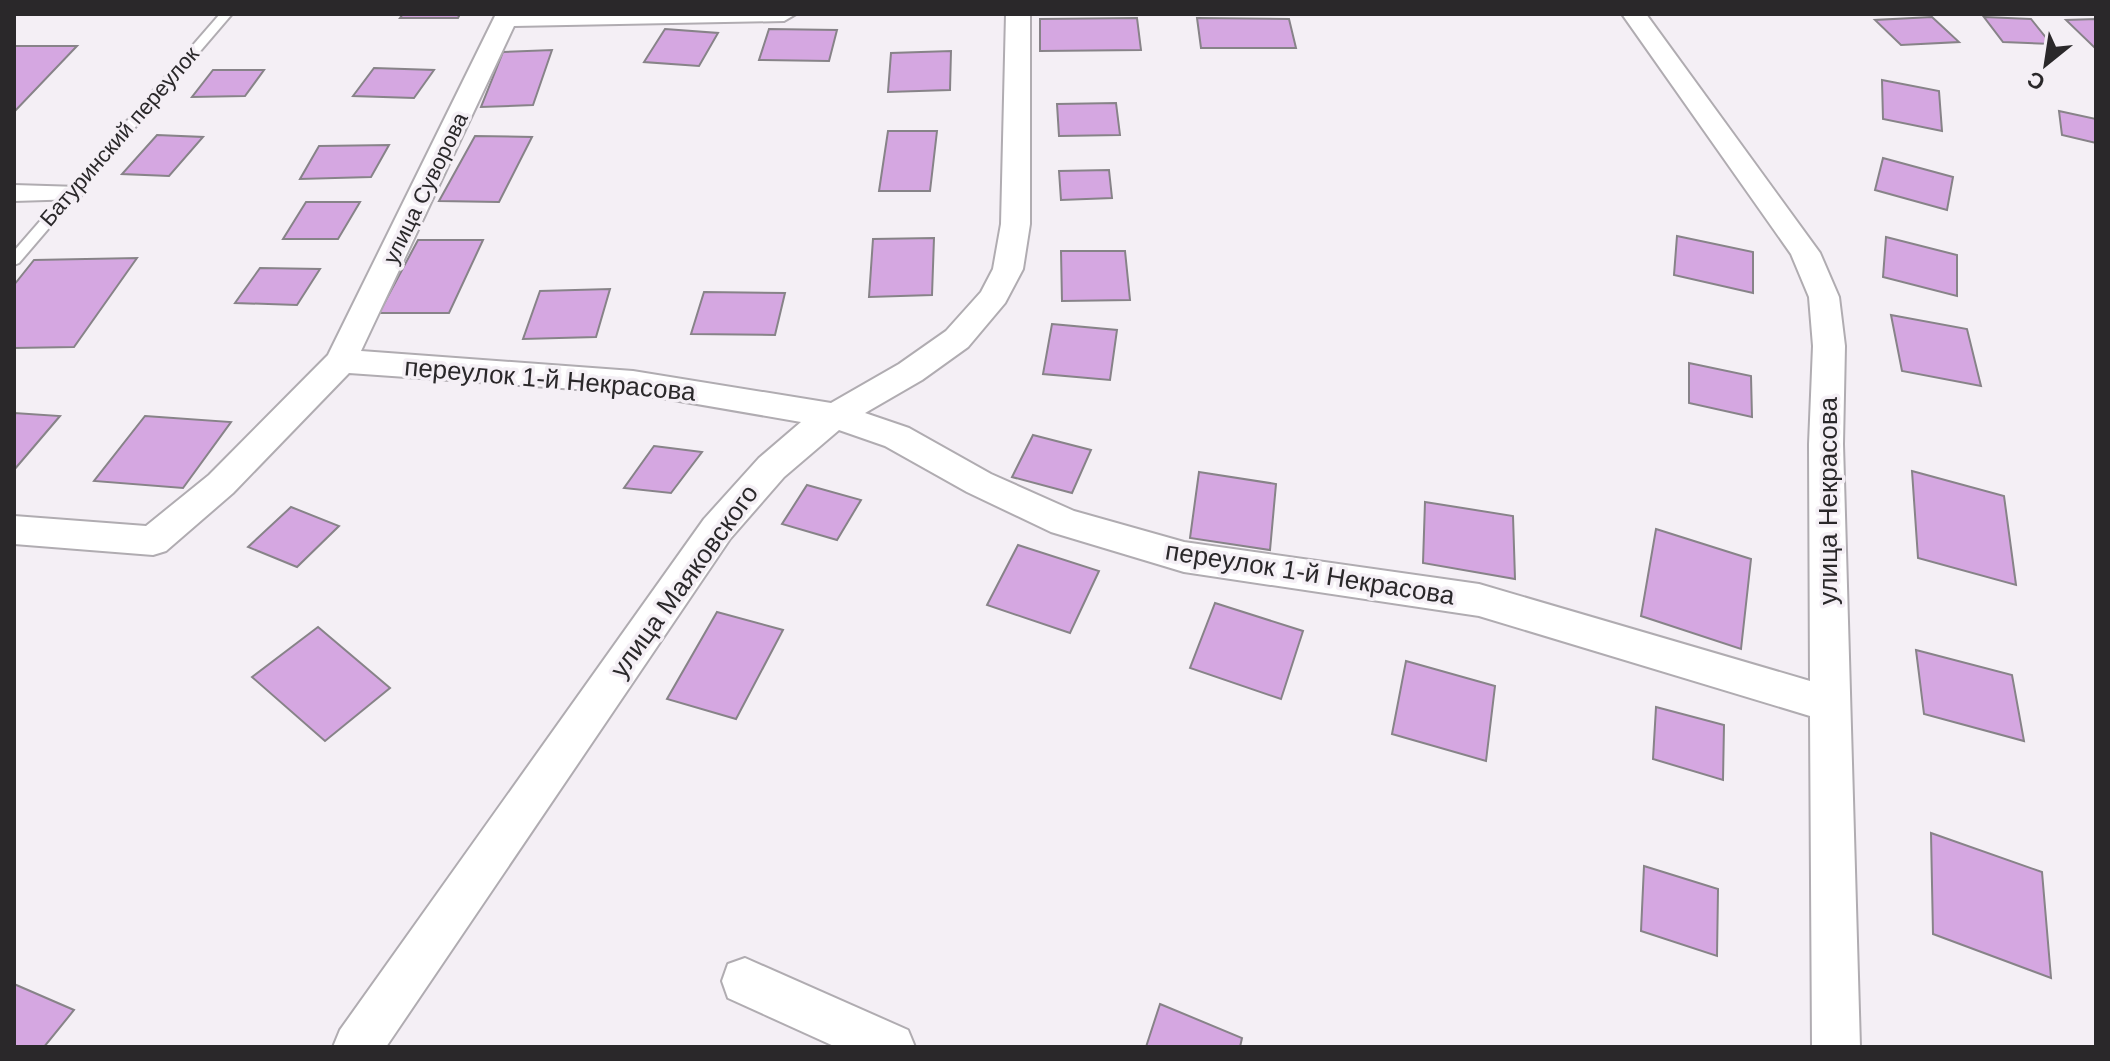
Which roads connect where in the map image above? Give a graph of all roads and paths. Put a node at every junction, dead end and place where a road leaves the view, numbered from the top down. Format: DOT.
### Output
graph roads {
  1 [pos="226,14"];
  2 [pos="784,14"];
  3 [pos="1018,14"];
  4 [pos="1634,14"];
  5 [pos="506,17"];
  6 [pos="14,193"];
  7 [pos="69,193"];
  8 [pos="14,260"];
  9 [pos="341,361"];
  10 [pos="835,416"];
  11 [pos="14,530"];
  12 [pos="1830,704"];
  13 [pos="745,981"];
  14 [pos="357,1047"];
  15 [pos="891,1047"];
  16 [pos="1836,1047"];
  1 -- 7 [label="lane, Батуринский переулок"];
  2 -- 5 [label="street"];
  3 -- 10 [label="street, улица Маяковского"];
  4 -- 12 [label="street, улица Некрасова"];
  5 -- 9 [label="street, улица Суворова"];
  6 -- 7 [label="street"];
  7 -- 8 [label="lane, Батуринский переулок"];
  9 -- 10 [label="street, переулок 1-й Некрасова"];
  9 -- 11 [label="street"];
  10 -- 12 [label="street, переулок 1-й Некрасова"];
  10 -- 14 [label="street, улица Маяковского"];
  12 -- 16 [label="street, улица Некрасова"];
  13 -- 15 [label="street"];
}
